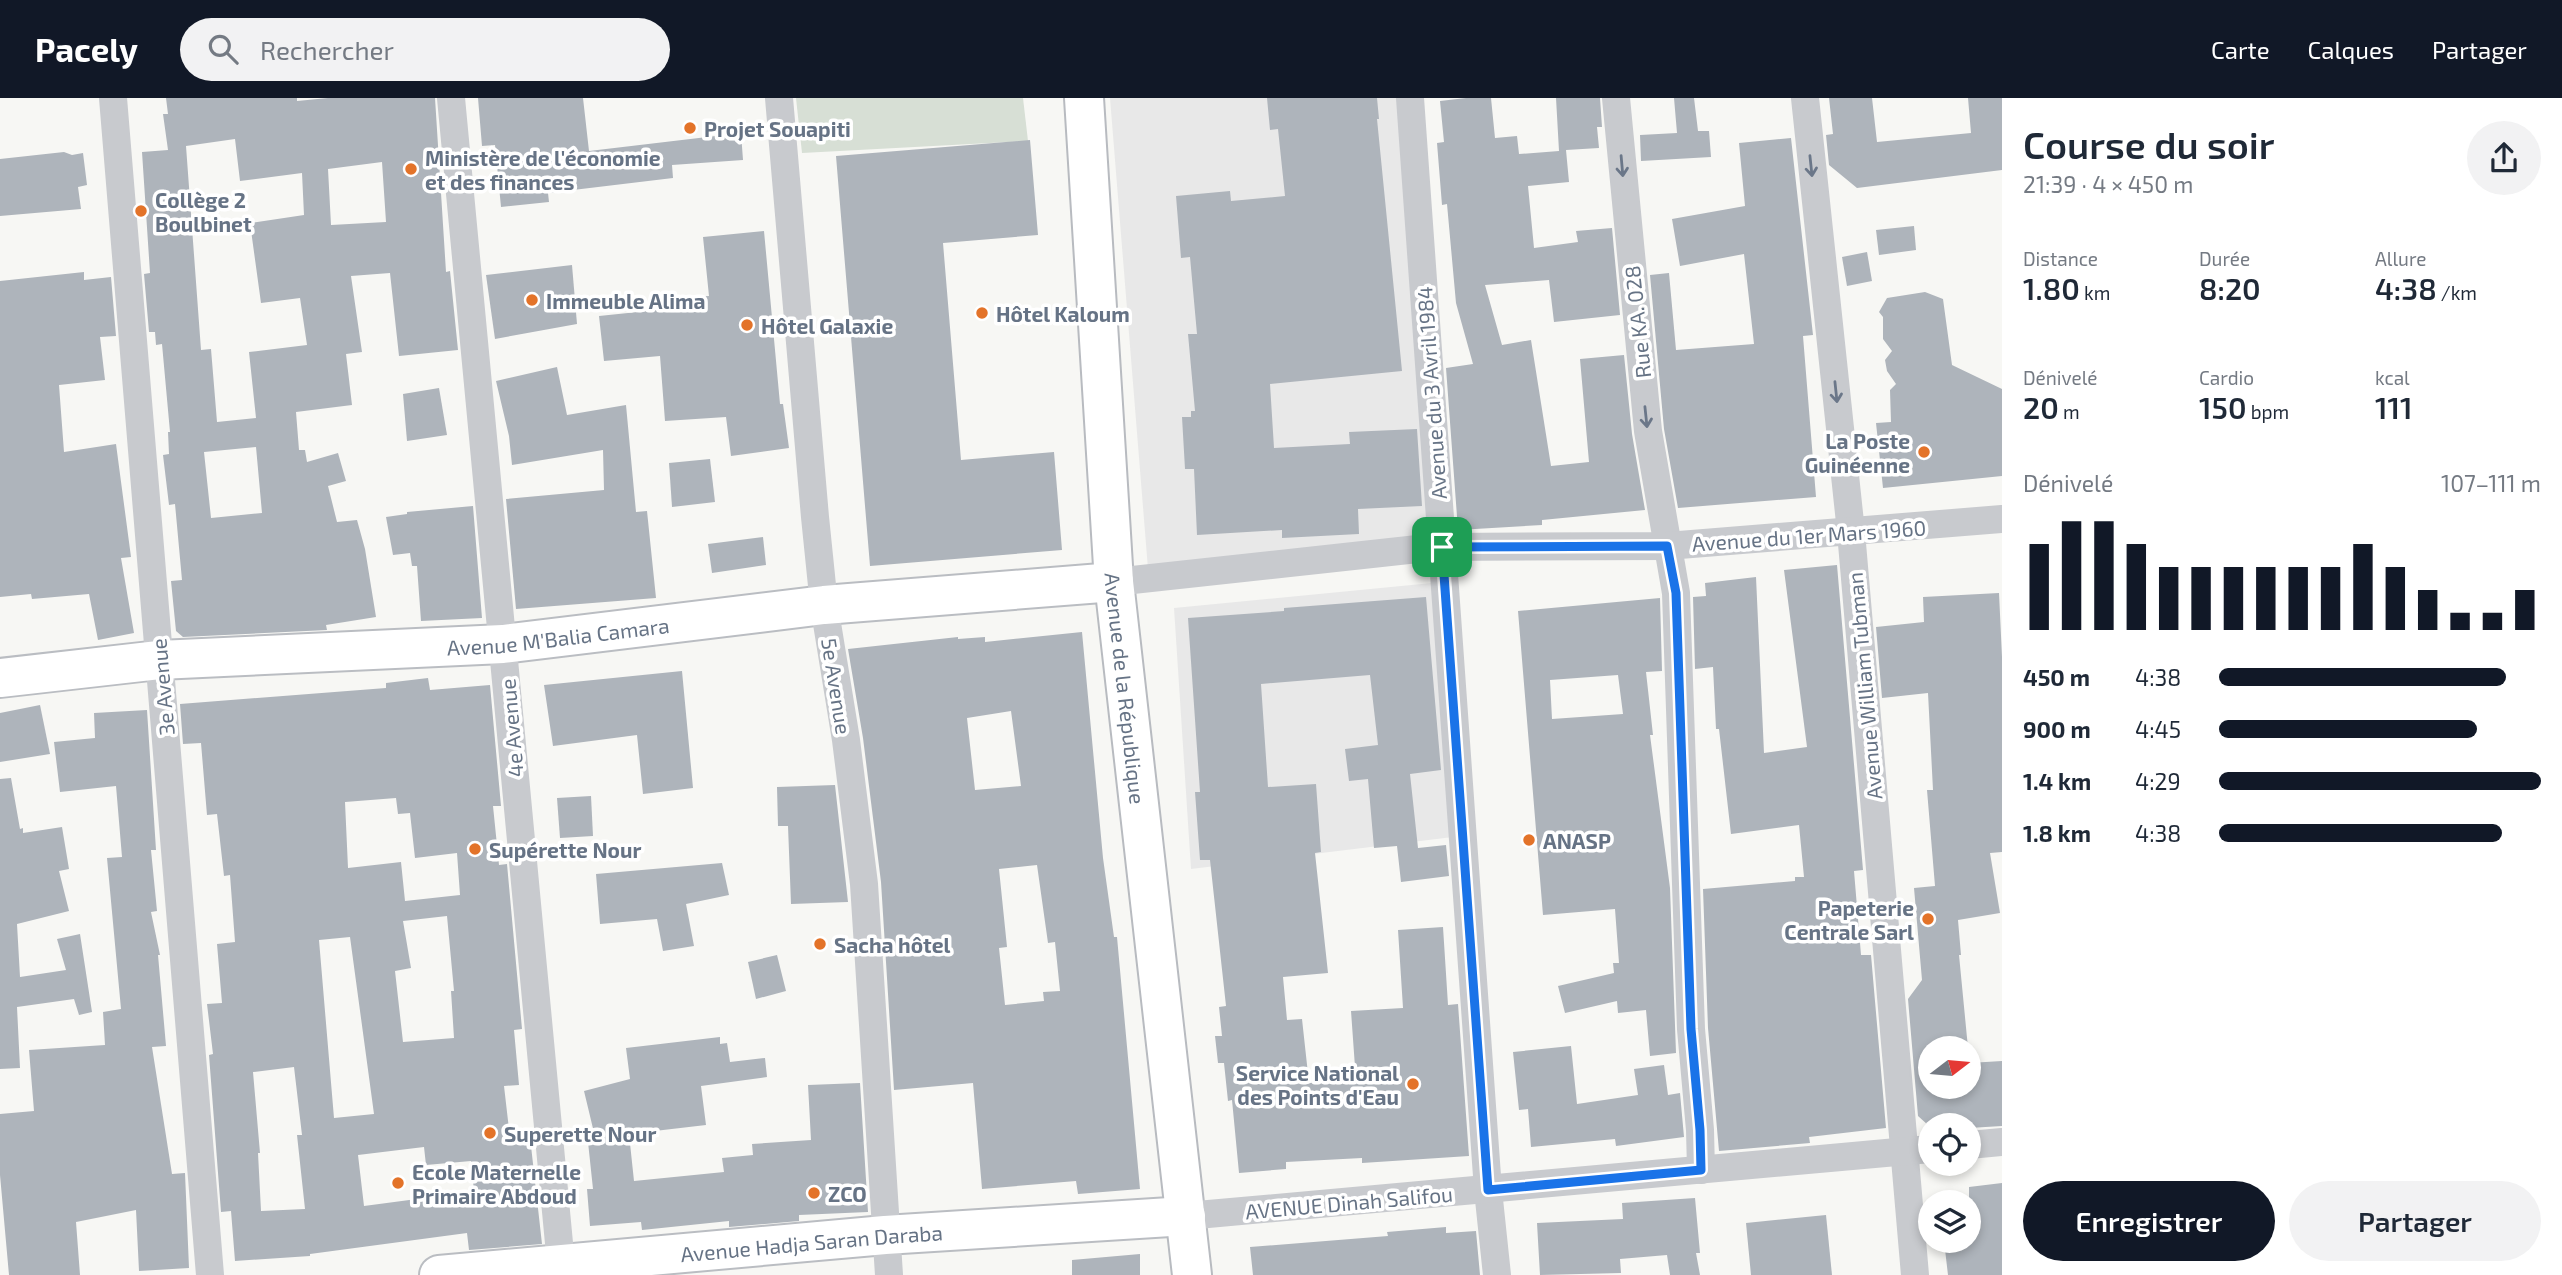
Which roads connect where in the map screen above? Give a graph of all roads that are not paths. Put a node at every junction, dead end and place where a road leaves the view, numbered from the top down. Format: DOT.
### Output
graph roads {
  1 [pos="113,98"];
  2 [pos="451,98"];
  3 [pos="779,98"];
  4 [pos="1084,98"];
  5 [pos="1410,98"];
  6 [pos="1616,98"];
  7 [pos="1804,98"];
  8 [pos="2002,519"];
  9 [pos="1851,532"];
  10 [pos="1667,546"];
  11 [pos="1442,547"];
  12 [pos="1114,582"];
  13 [pos="824,605"];
  14 [pos="503,644"];
  15 [pos="159,660"];
  16 [pos="0,678"];
  17 [pos="2002,1142"];
  18 [pos="1981,1144"];
  19 [pos="1917,1150"];
  20 [pos="1701,1170"];
  21 [pos="1488,1190"];
  22 [pos="1186,1216"];
  23 [pos="885,1235"];
  24 [pos="561,1270"];
  25 [pos="210,1275"];
  26 [pos="439,1275"];
  27 [pos="889,1275"];
  28 [pos="1192,1275"];
  29 [pos="1497,1275"];
  30 [pos="1914,1275"];
  1 -- 15 [label="street, 3e Avenue"];
  2 -- 14 [label="street, 4e Avenue"];
  3 -- 13 [label="street, 5e Avenue"];
  4 -- 12 [label="main road, Avenue de la République"];
  5 -- 11 [label="street, Avenue du 3 Avril 1984"];
  6 -- 10 [label="street, Rue KA. 028, one-way"];
  7 -- 9 [label="street, Avenue William Tubman, one-way"];
  8 -- 9 [label="street, Avenue du 1er Mars 1960"];
  9 -- 10 [label="street, Avenue du 1er Mars 1960"];
  9 -- 19 [label="street, Avenue William Tubman"];
  10 -- 11 [label="street, Avenue du 1er Mars 1960"];
  10 -- 20 [label="street, Rue KA. 028"];
  11 -- 12 [label="street, Avenue du 1er Mars 1960"];
  11 -- 21 [label="street, Avenue du 3 Avril 1984"];
  12 -- 13 [label="main road, Avenue M'Balia Camara"];
  12 -- 22 [label="main road, Avenue de la République"];
  13 -- 14 [label="main road, Avenue M'Balia Camara"];
  13 -- 23 [label="street, 5e Avenue"];
  14 -- 15 [label="main road, Avenue M'Balia Camara"];
  14 -- 24 [label="street, 4e Avenue"];
  15 -- 16 [label="main road, Avenue M'Balia Camara"];
  15 -- 25 [label="street, 3e Avenue"];
  17 -- 18 [label="street"];
  19 -- 20 [label="street, AVENUE Dinah Salifou"];
  19 -- 30 [label="street, Avenue William Tubman"];
  20 -- 21 [label="street, AVENUE Dinah Salifou"];
  21 -- 22 [label="street, AVENUE Dinah Salifou"];
  21 -- 29 [label="street, Avenue du 3 Avril 1984"];
  22 -- 23 [label="main road, Avenue Hadja Saran Daraba"];
  22 -- 28 [label="main road, Avenue de la République"];
  23 -- 24 [label="main road, Avenue Hadja Saran Daraba"];
  23 -- 27 [label="street, 5e Avenue"];
  24 -- 26 [label="main road, Avenue Hadja Saran Daraba"];
}
